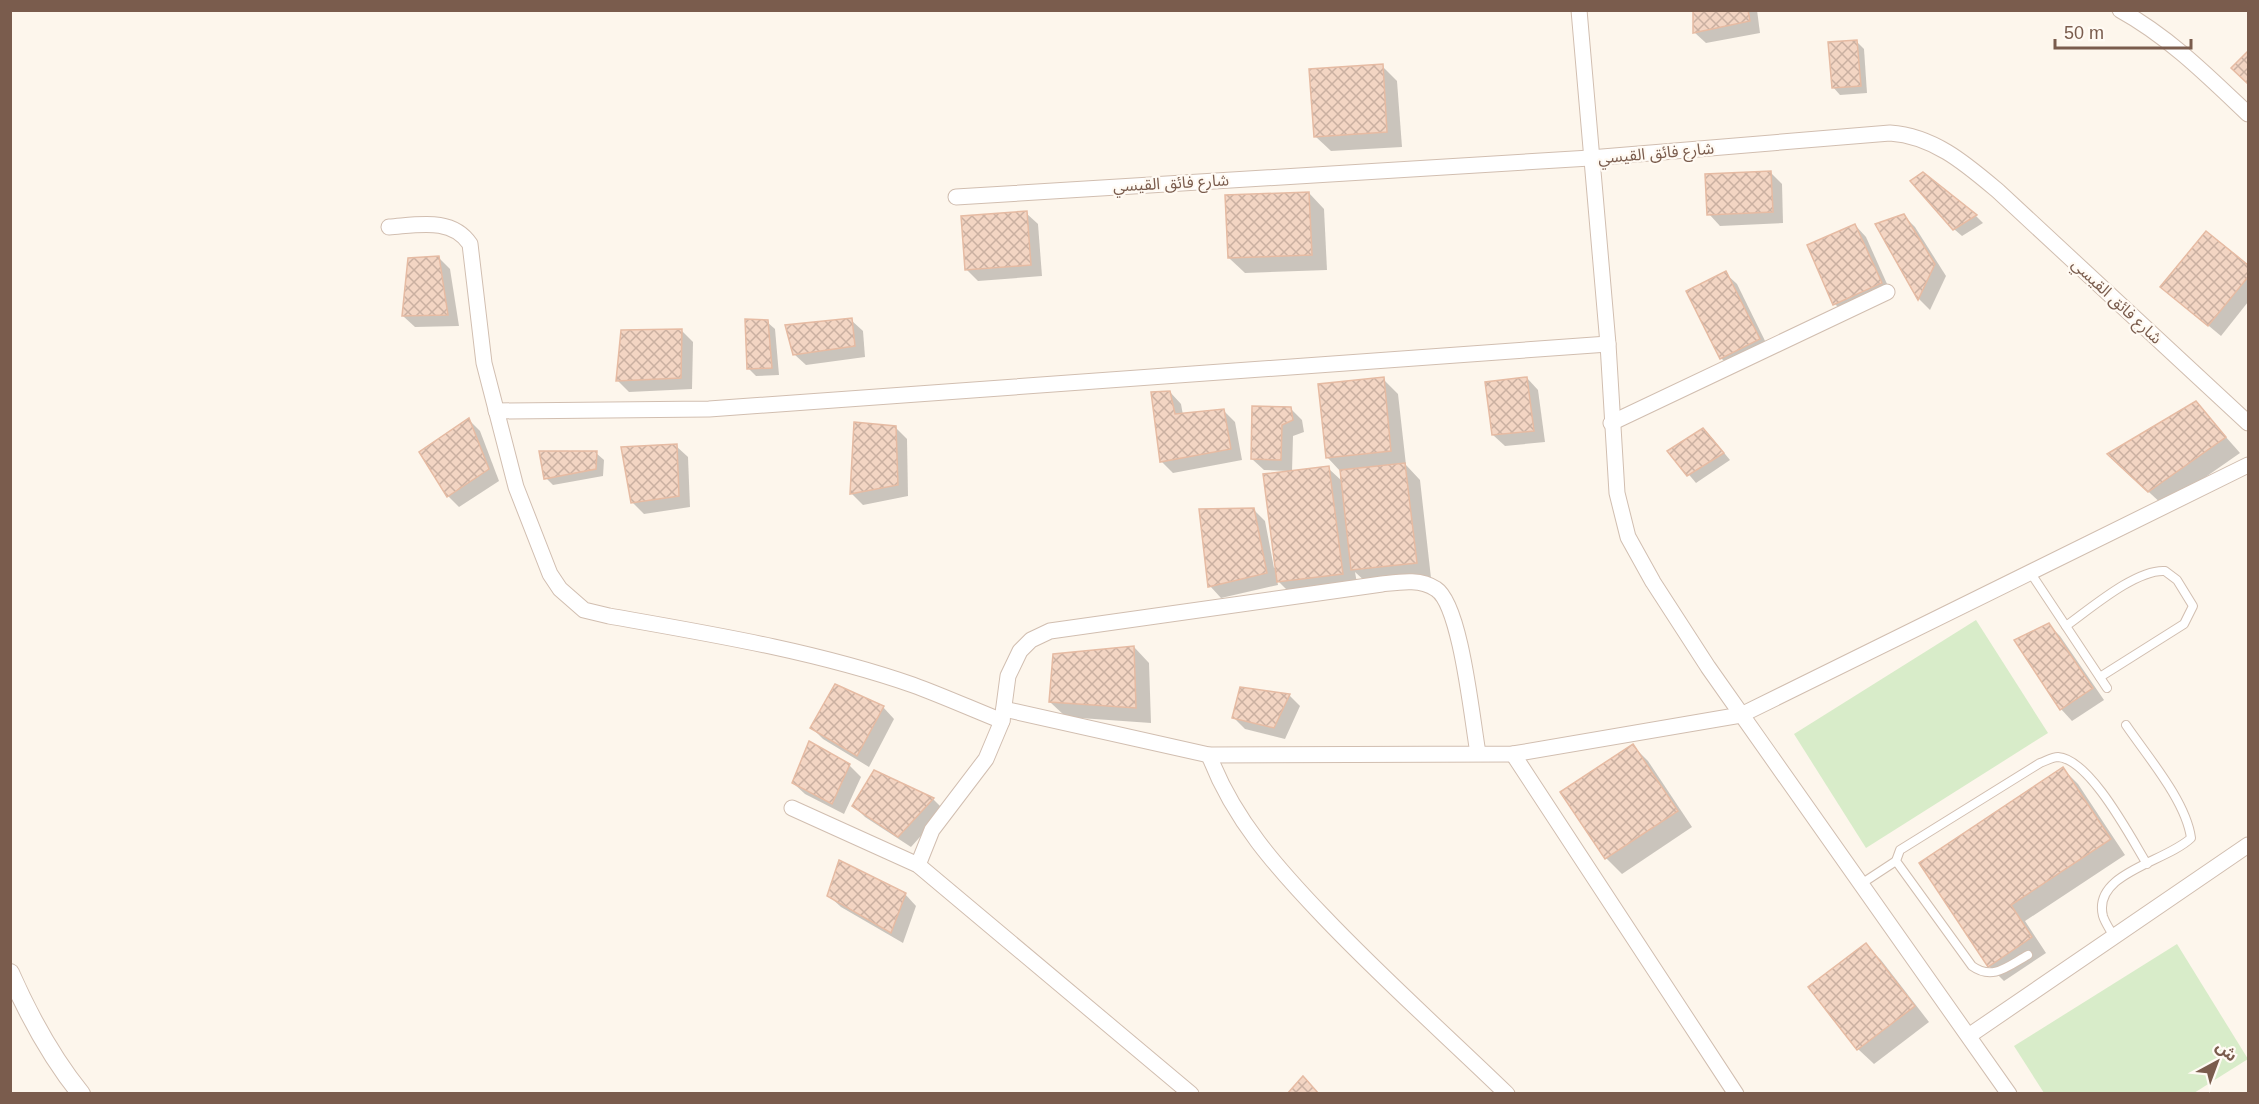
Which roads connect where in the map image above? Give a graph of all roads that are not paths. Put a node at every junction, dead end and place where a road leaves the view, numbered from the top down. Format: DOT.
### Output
graph roads {
  1 [pos="1579,10"];
  2 [pos="2120,10"];
  3 [pos="2248,114"];
  4 [pos="1590,158"];
  5 [pos="956,196"];
  6 [pos="389,227"];
  7 [pos="1887,292"];
  8 [pos="1608,344"];
  9 [pos="496,411"];
  10 [pos="1611,423"];
  11 [pos="2248,423"];
  12 [pos="2248,465"];
  13 [pos="2030,572"];
  14 [pos="2066,626"];
  15 [pos="2100,677"];
  16 [pos="2107,688"];
  17 [pos="1003,715"];
  18 [pos="1741,715"];
  19 [pos="2126,725"];
  20 [pos="1478,753"];
  21 [pos="1513,754"];
  22 [pos="1209,755"];
  23 [pos="792,808"];
  24 [pos="2248,846"];
  25 [pos="1896,861"];
  26 [pos="918,864"];
  27 [pos="2147,864"];
  28 [pos="1861,884"];
  29 [pos="2114,937"];
  30 [pos="2028,955"];
  31 [pos="10,973"];
  32 [pos="1970,1035"];
  33 [pos="81,1094"];
  34 [pos="1191,1094"];
  35 [pos="1507,1094"];
  36 [pos="1736,1094"];
  37 [pos="2009,1094"];
  1 -- 4 [label="street"];
  2 -- 3 [label="street"];
  4 -- 5 [label="street, شارع فائق القيسي"];
  4 -- 8 [label="street"];
  4 -- 11 [label="street, شارع فائق القيسي"];
  6 -- 9 [label="street"];
  7 -- 10 [label="street"];
  8 -- 9 [label="street"];
  8 -- 10 [label="street"];
  9 -- 17 [label="street"];
  10 -- 18 [label="street"];
  12 -- 13 [label="street"];
  13 -- 14 [label="lane"];
  13 -- 18 [label="street"];
  14 -- 15 [label="lane"];
  14 -- 15 [label="lane"];
  15 -- 16 [label="lane"];
  17 -- 20 [label="street"];
  17 -- 22 [label="street"];
  17 -- 26 [label="street"];
  18 -- 21 [label="street"];
  18 -- 28 [label="street"];
  19 -- 27 [label="lane"];
  20 -- 21 [label="street"];
  20 -- 22 [label="street"];
  21 -- 36 [label="street"];
  22 -- 35 [label="street"];
  23 -- 26 [label="street"];
  24 -- 29 [label="street"];
  25 -- 27 [label="lane"];
  25 -- 28 [label="lane"];
  25 -- 30 [label="lane"];
  26 -- 34 [label="street"];
  27 -- 29 [label="lane"];
  28 -- 32 [label="street"];
  29 -- 32 [label="street"];
  31 -- 33 [label="street"];
  32 -- 37 [label="street"];
}
